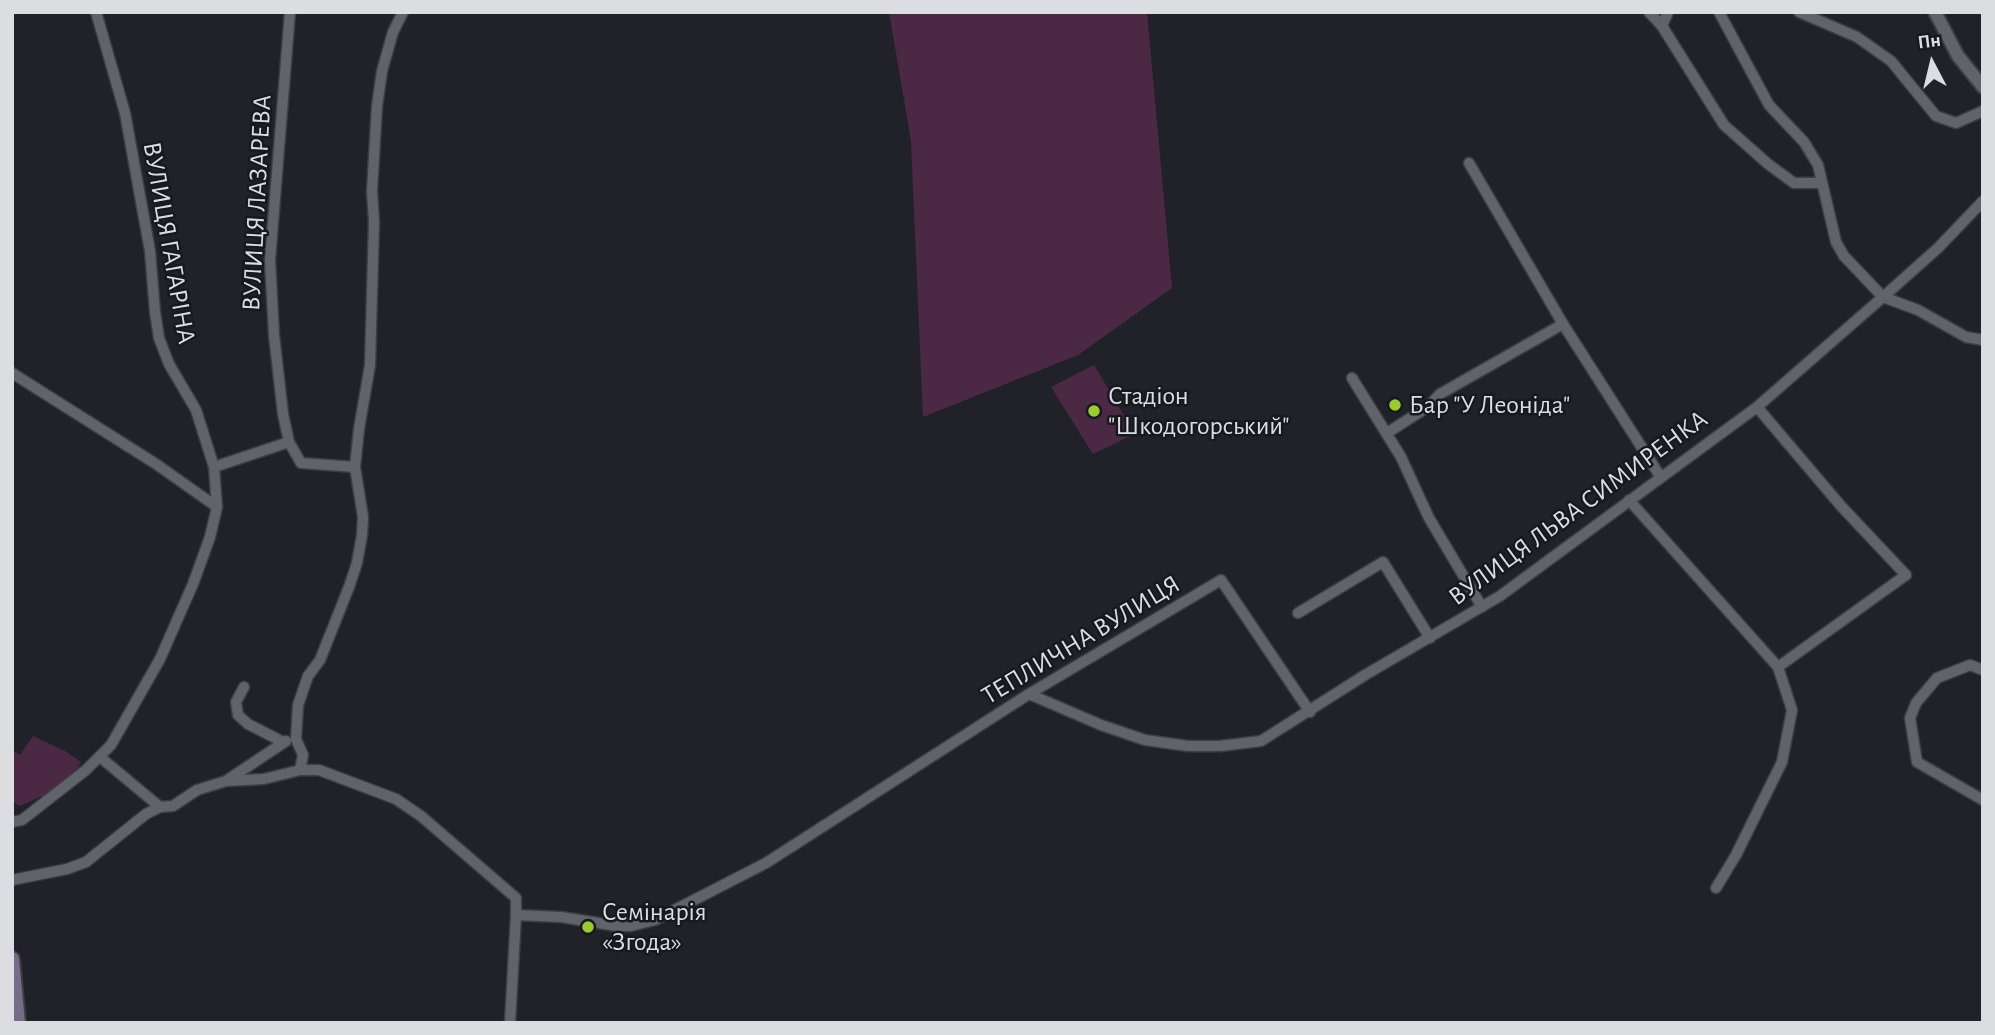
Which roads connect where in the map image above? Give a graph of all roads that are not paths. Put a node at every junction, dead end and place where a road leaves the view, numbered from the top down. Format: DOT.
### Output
graph roads {
  1 [pos="96,12"];
  2 [pos="290,12"];
  3 [pos="403,12"];
  4 [pos="1649,12"];
  5 [pos="1668,12"];
  6 [pos="1719,12"];
  7 [pos="1799,12"];
  8 [pos="1935,12"];
  9 [pos="1662,26"];
  10 [pos="1983,87"];
  11 [pos="1983,111"];
  12 [pos="1469,163"];
  13 [pos="1821,183"];
  14 [pos="1983,201"];
  15 [pos="1883,297"];
  16 [pos="1563,324"];
  17 [pos="1983,340"];
  18 [pos="12,373"];
  19 [pos="1352,378"];
  20 [pos="1757,407"];
  21 [pos="1387,433"];
  22 [pos="289,442"];
  23 [pos="214,467"];
  24 [pos="355,467"];
  25 [pos="1660,476"];
  26 [pos="1629,500"];
  27 [pos="217,507"];
  28 [pos="1482,607"];
  29 [pos="1298,613"];
  30 [pos="1430,638"];
  31 [pos="1777,667"];
  32 [pos="1983,670"];
  33 [pos="244,687"];
  34 [pos="1029,694"];
  35 [pos="1310,712"];
  36 [pos="296,739"];
  37 [pos="283,741"];
  38 [pos="303,755"];
  39 [pos="100,757"];
  40 [pos="300,770"];
  41 [pos="319,770"];
  42 [pos="226,782"];
  43 [pos="1983,800"];
  44 [pos="160,807"];
  45 [pos="12,822"];
  46 [pos="12,880"];
  47 [pos="1716,888"];
  48 [pos="516,915"];
  49 [pos="12,959"];
  50 [pos="18,1023"];
  51 [pos="509,1023"];
  1 -- 23 [label="street, ВУЛИЦЯ ГАГАРІНА"];
  2 -- 22 [label="street, ВУЛИЦЯ ЛАЗАРЕВА"];
  3 -- 24 [label="street"];
  4 -- 9 [label="street"];
  5 -- 9 [label="street"];
  6 -- 13 [label="street"];
  7 -- 11 [label="street"];
  8 -- 10 [label="street"];
  9 -- 13 [label="street"];
  12 -- 16 [label="street"];
  13 -- 15 [label="street"];
  14 -- 15 [label="street, ВУЛИЦЯ ЛЬВА СИМИРЕНКА"];
  15 -- 17 [label="street"];
  15 -- 20 [label="street, ВУЛИЦЯ ЛЬВА СИМИРЕНКА"];
  16 -- 21 [label="street"];
  16 -- 25 [label="street"];
  18 -- 27 [label="street"];
  19 -- 21 [label="street"];
  20 -- 25 [label="street, ВУЛИЦЯ ЛЬВА СИМИРЕНКА"];
  20 -- 31 [label="street"];
  21 -- 28 [label="street"];
  22 -- 23 [label="street"];
  22 -- 24 [label="street"];
  23 -- 27 [label="street, ВУЛИЦЯ ГАГАРІНА"];
  24 -- 36 [label="street"];
  25 -- 26 [label="street, ВУЛИЦЯ ЛЬВА СИМИРЕНКА"];
  26 -- 28 [label="street, ВУЛИЦЯ ЛЬВА СИМИРЕНКА"];
  26 -- 31 [label="street"];
  27 -- 39 [label="street, ВУЛИЦЯ ГАГАРІНА"];
  28 -- 30 [label="street, ВУЛИЦЯ ЛЬВА СИМИРЕНКА"];
  29 -- 30 [label="street"];
  30 -- 35 [label="street, ВУЛИЦЯ ЛЬВА СИМИРЕНКА"];
  31 -- 47 [label="street"];
  32 -- 43 [label="street"];
  33 -- 37 [label="street"];
  34 -- 35 [label="street, ВУЛИЦЯ ЛЬВА СИМИРЕНКА"];
  34 -- 35 [label="street, ТЕПЛИЧНА ВУЛИЦЯ"];
  34 -- 48 [label="street, ТЕПЛИЧНА ВУЛИЦЯ"];
  36 -- 37 [label="street"];
  36 -- 38 [label="street"];
  37 -- 42 [label="street"];
  38 -- 40 [label="street"];
  38 -- 41 [label="street"];
  39 -- 44 [label="street"];
  39 -- 45 [label="street, ВУЛИЦЯ ГАГАРІНА"];
  40 -- 41 [label="street"];
  40 -- 42 [label="street"];
  41 -- 48 [label="street"];
  42 -- 44 [label="street"];
  44 -- 46 [label="street"];
  48 -- 51 [label="street"];
  49 -- 50 [label="main road"];
}
